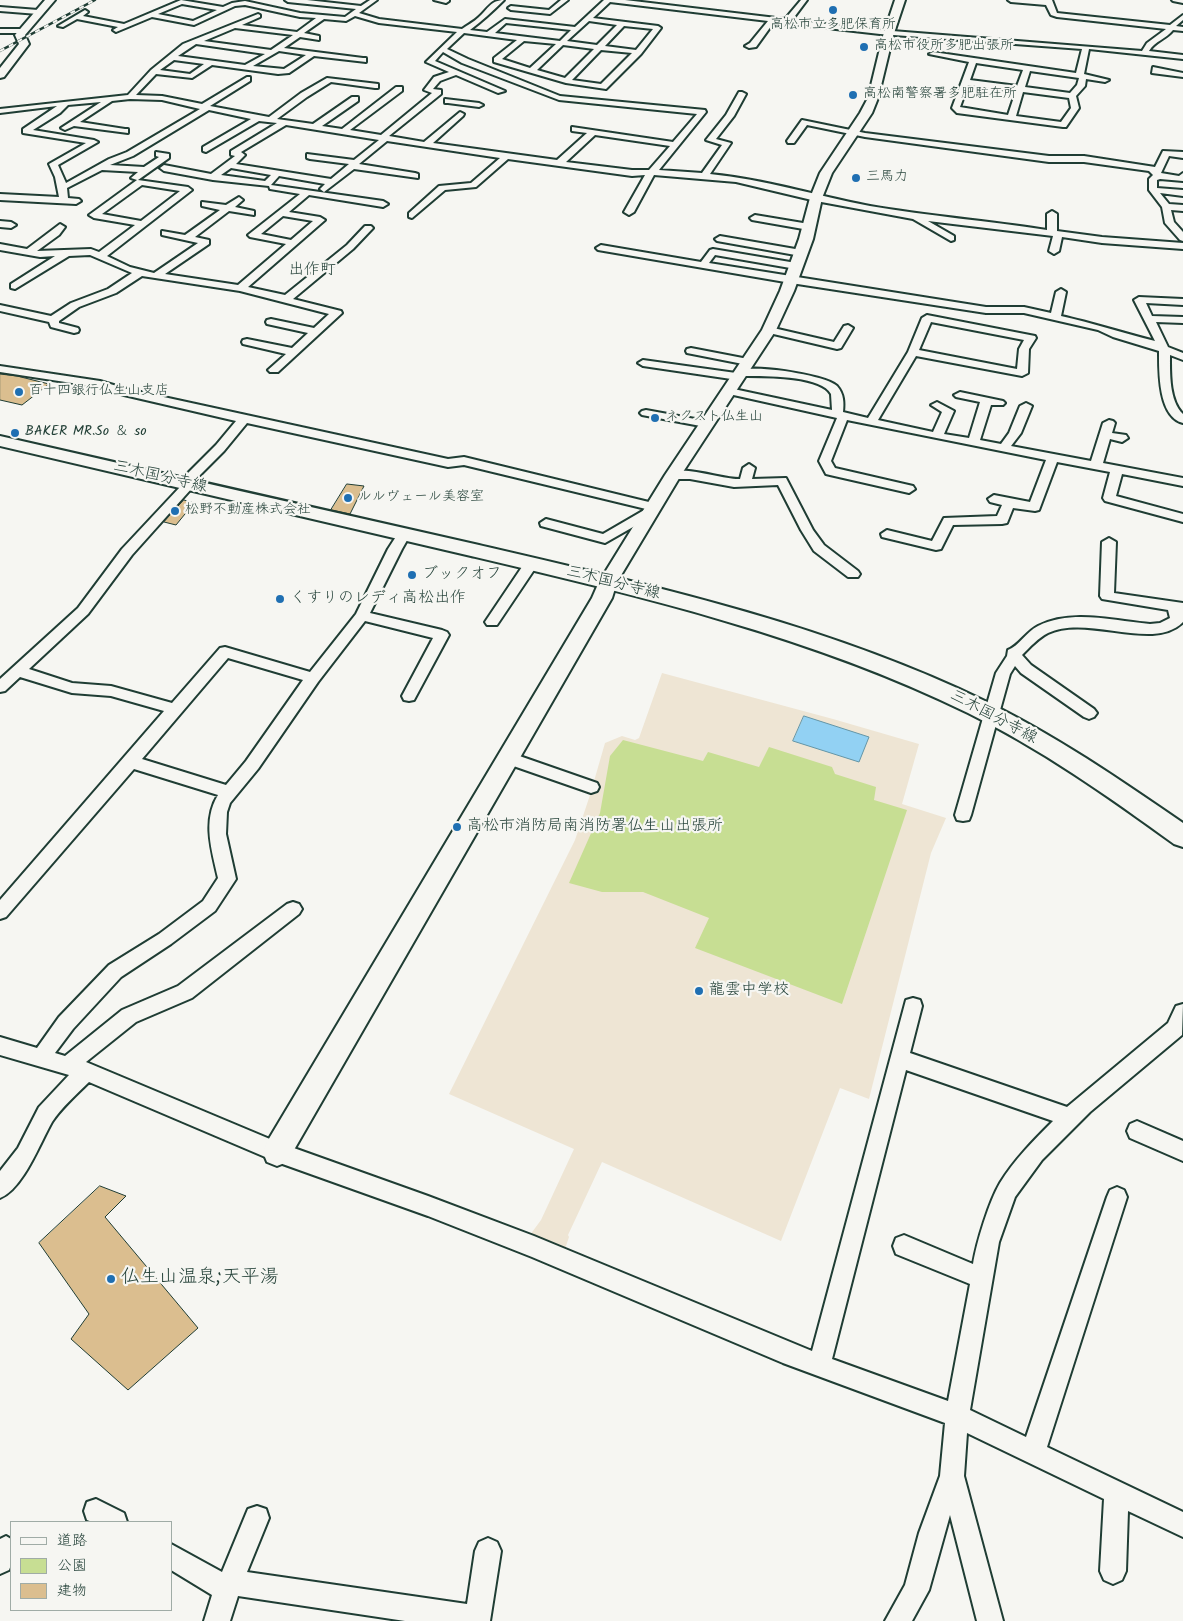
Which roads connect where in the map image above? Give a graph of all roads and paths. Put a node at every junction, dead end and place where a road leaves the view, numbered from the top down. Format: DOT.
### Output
graph roads {
  1 [pos="50,0"];
  2 [pos="165,0"];
  3 [pos="288,0"];
  4 [pos="370,0"];
  5 [pos="374,0"];
  6 [pos="501,0"];
  7 [pos="565,0"];
  8 [pos="612,0"];
  9 [pos="804,0"];
  10 [pos="900,0"];
  11 [pos="1011,0"];
  12 [pos="1175,0"];
  13 [pos="247,1"];
  14 [pos="179,2"];
  15 [pos="321,2"];
  16 [pos="1049,2"];
  17 [pos="1182,2"];
  18 [pos="708,3"];
  19 [pos="364,8"];
  20 [pos="511,8"];
  21 [pos="90,9"];
  22 [pos="166,9"];
  23 [pos="224,9"];
  24 [pos="0,10"];
  25 [pos="701,11"];
  26 [pos="38,12"];
  27 [pos="183,12"];
  28 [pos="192,13"];
  29 [pos="355,14"];
  30 [pos="126,15"];
  31 [pos="152,15"];
  32 [pos="300,15"];
  33 [pos="209,16"];
  34 [pos="76,17"];
  35 [pos="322,17"];
  36 [pos="1183,17"];
  37 [pos="142,18"];
  38 [pos="251,18"];
  39 [pos="588,19"];
  40 [pos="268,20"];
  41 [pos="772,20"];
  42 [pos="786,21"];
  43 [pos="242,22"];
  44 [pos="623,23"];
  45 [pos="128,24"];
  46 [pos="303,24"];
  47 [pos="312,25"];
  48 [pos="61,26"];
  49 [pos="148,26"];
  50 [pos="231,26"];
  51 [pos="1172,27"];
  52 [pos="576,29"];
  53 [pos="1183,29"];
  54 [pos="116,30"];
  55 [pos="463,30"];
  56 [pos="0,31"];
  57 [pos="23,31"];
  58 [pos="889,33"];
  59 [pos="211,34"];
  60 [pos="298,34"];
  61 [pos="490,34"];
  62 [pos="230,36"];
  63 [pos="316,38"];
  64 [pos="523,38"];
  65 [pos="192,42"];
  66 [pos="563,42"];
  67 [pos="1052,45"];
  68 [pos="749,46"];
  69 [pos="275,47"];
  70 [pos="600,47"];
  71 [pos="987,47"];
  72 [pos="1086,48"];
  73 [pos="442,49"];
  74 [pos="463,50"];
  75 [pos="1020,50"];
  76 [pos="638,52"];
  77 [pos="1145,52"];
  78 [pos="313,53"];
  79 [pos="1051,53"];
  80 [pos="933,54"];
  81 [pos="1002,56"];
  82 [pos="1183,57"];
  83 [pos="171,58"];
  84 [pos="363,60"];
  85 [pos="973,60"];
  86 [pos="211,62"];
  87 [pos="1049,62"];
  88 [pos="247,67"];
  89 [pos="1017,67"];
  90 [pos="1026,68"];
  91 [pos="1156,69"];
  92 [pos="531,71"];
  93 [pos="1047,71"];
  94 [pos="154,72"];
  95 [pos="455,73"];
  96 [pos="0,75"];
  97 [pos="1183,75"];
  98 [pos="1082,77"];
  99 [pos="247,78"];
  100 [pos="1105,80"];
  101 [pos="566,81"];
  102 [pos="966,82"];
  103 [pos="376,86"];
  104 [pos="399,89"];
  105 [pos="1020,90"];
  106 [pos="501,91"];
  107 [pos="309,94"];
  108 [pos="742,94"];
  109 [pos="318,96"];
  110 [pos="1072,96"];
  111 [pos="130,97"];
  112 [pos="481,98"];
  113 [pos="111,99"];
  114 [pos="355,99"];
  115 [pos="448,101"];
  116 [pos="66,103"];
  117 [pos="205,107"];
  118 [pos="327,108"];
  119 [pos="340,109"];
  120 [pos="0,111"];
  121 [pos="460,114"];
  122 [pos="258,118"];
  123 [pos="1011,118"];
  124 [pos="270,120"];
  125 [pos="285,122"];
  126 [pos="315,127"];
  127 [pos="575,129"];
  128 [pos="125,131"];
  129 [pos="344,131"];
  130 [pos="854,131"];
  131 [pos="593,132"];
  132 [pos="385,138"];
  133 [pos="791,141"];
  134 [pos="427,144"];
  135 [pos="670,144"];
  136 [pos="206,149"];
  137 [pos="159,154"];
  138 [pos="508,155"];
  139 [pos="1183,155"];
  140 [pos="310,156"];
  141 [pos="560,162"];
  142 [pos="229,165"];
  143 [pos="354,165"];
  144 [pos="100,167"];
  145 [pos="145,170"];
  146 [pos="277,173"];
  147 [pos="651,173"];
  148 [pos="1158,174"];
  149 [pos="705,175"];
  150 [pos="213,176"];
  151 [pos="415,176"];
  152 [pos="1183,176"];
  153 [pos="134,178"];
  154 [pos="152,184"];
  155 [pos="330,185"];
  156 [pos="63,187"];
  157 [pos="273,187"];
  158 [pos="1153,190"];
  159 [pos="308,192"];
  160 [pos="1183,192"];
  161 [pos="319,194"];
  162 [pos="368,194"];
  163 [pos="0,197"];
  164 [pos="816,198"];
  165 [pos="64,200"];
  166 [pos="239,200"];
  167 [pos="76,202"];
  168 [pos="205,204"];
  169 [pos="384,204"];
  170 [pos="1166,207"];
  171 [pos="1183,208"];
  172 [pos="227,209"];
  173 [pos="629,212"];
  174 [pos="251,213"];
  175 [pos="281,213"];
  176 [pos="1052,214"];
  177 [pos="412,215"];
  178 [pos="917,217"];
  179 [pos="755,218"];
  180 [pos="0,224"];
  181 [pos="143,224"];
  182 [pos="11,225"];
  183 [pos="809,227"];
  184 [pos="60,228"];
  185 [pos="368,228"];
  186 [pos="165,233"];
  187 [pos="1055,233"];
  188 [pos="1182,234"];
  189 [pos="187,238"];
  190 [pos="951,238"];
  191 [pos="720,239"];
  192 [pos="293,242"];
  193 [pos="1183,246"];
  194 [pos="0,247"];
  195 [pos="601,248"];
  196 [pos="1054,251"];
  197 [pos="29,252"];
  198 [pos="67,253"];
  199 [pos="100,256"];
  200 [pos="799,259"];
  201 [pos="704,264"];
  202 [pos="141,272"];
  203 [pos="156,276"];
  204 [pos="791,280"];
  205 [pos="15,286"];
  206 [pos="240,288"];
  207 [pos="1061,292"];
  208 [pos="286,299"];
  209 [pos="1183,302"];
  210 [pos="0,308"];
  211 [pos="1056,318"];
  212 [pos="1148,319"];
  213 [pos="53,320"];
  214 [pos="1183,320"];
  215 [pos="271,322"];
  216 [pos="848,328"];
  217 [pos="74,330"];
  218 [pos="769,330"];
  219 [pos="316,332"];
  220 [pos="247,342"];
  221 [pos="1164,349"];
  222 [pos="294,352"];
  223 [pos="913,352"];
  224 [pos="1183,357"];
  225 [pos="643,362"];
  226 [pos="0,369"];
  227 [pos="274,370"];
  228 [pos="691,370"];
  229 [pos="742,370"];
  230 [pos="729,391"];
  231 [pos="960,395"];
  232 [pos="986,401"];
  233 [pos="999,404"];
  234 [pos="937,405"];
  235 [pos="1026,406"];
  236 [pos="646,413"];
  237 [pos="840,415"];
  238 [pos="244,419"];
  239 [pos="1183,420"];
  240 [pos="871,422"];
  241 [pos="706,424"];
  242 [pos="937,436"];
  243 [pos="1122,438"];
  244 [pos="0,440"];
  245 [pos="973,444"];
  246 [pos="1004,448"];
  247 [pos="1052,459"];
  248 [pos="1096,466"];
  249 [pos="749,468"];
  250 [pos="1117,470"];
  251 [pos="673,474"];
  252 [pos="1183,482"];
  253 [pos="745,483"];
  254 [pos="186,485"];
  255 [pos="909,489"];
  256 [pos="994,499"];
  257 [pos="1009,503"];
  258 [pos="1035,507"];
  259 [pos="1049,509"];
  260 [pos="651,510"];
  261 [pos="1183,518"];
  262 [pos="546,523"];
  263 [pos="887,534"];
  264 [pos="404,535"];
  265 [pos="1109,542"];
  266 [pos="532,564"];
  267 [pos="853,574"];
  268 [pos="608,582"];
  269 [pos="1179,608"];
  270 [pos="362,616"];
  271 [pos="492,622"];
  272 [pos="1013,654"];
  273 [pos="19,671"];
  274 [pos="313,678"];
  275 [pos="0,687"];
  276 [pos="409,696"];
  277 [pos="175,709"];
  278 [pos="1089,713"];
  279 [pos="990,715"];
  280 [pos="508,758"];
  281 [pos="130,762"];
  282 [pos="591,786"];
  283 [pos="229,792"];
  284 [pos="963,815"];
  285 [pos="1183,837"];
  286 [pos="293,909"];
  287 [pos="0,912"];
  288 [pos="913,1006"];
  289 [pos="1183,1012"];
  290 [pos="0,1046"];
  291 [pos="42,1056"];
  292 [pos="909,1062"];
  293 [pos="77,1068"];
  294 [pos="1071,1118"];
  295 [pos="1137,1131"];
  296 [pos="1183,1151"];
  297 [pos="277,1152"];
  298 [pos="0,1188"];
  299 [pos="1117,1197"];
  300 [pos="904,1246"];
  301 [pos="982,1278"];
  302 [pos="819,1366"];
  303 [pos="957,1416"];
  304 [pos="1033,1453"];
  305 [pos="952,1476"];
  306 [pos="1116,1492"];
  307 [pos="257,1518"];
  308 [pos="1183,1525"];
  309 [pos="488,1551"];
  310 [pos="172,1557"];
  311 [pos="1114,1571"];
  312 [pos="229,1586"];
  313 [pos="217,1621"];
  314 [pos="898,1621"];
  315 [pos="990,1621"];
  1 -- 26 [label="street"];
  2 -- 14 [label="street"];
  3 -- 15 [label="street"];
  4 -- 5 [label="street"];
  5 -- 19 [label="street"];
  6 -- 55 [label="street"];
  7 -- 20 [label="street"];
  8 -- 25 [label="street"];
  8 -- 39 [label="street"];
  9 -- 42 [label="street"];
  10 -- 58 [label="street"];
  11 -- 16 [label="street"];
  12 -- 17 [label="street"];
  13 -- 23 [label="street"];
  13 -- 32 [label="street"];
  14 -- 22 [label="street"];
  14 -- 23 [label="street"];
  15 -- 19 [label="street"];
  15 -- 32 [label="street"];
  16 -- 51 [label="street"];
  18 -- 25 [label="street"];
  19 -- 29 [label="street"];
  21 -- 34 [label="street"];
  22 -- 27 [label="street"];
  22 -- 31 [label="street"];
  23 -- 33 [label="street"];
  23 -- 38 [label="street"];
  24 -- 26 [label="street"];
  25 -- 41 [label="street"];
  26 -- 57 [label="street"];
  28 -- 33 [label="street"];
  29 -- 35 [label="street"];
  29 -- 55 [label="street"];
  30 -- 37 [label="street"];
  31 -- 33 [label="street"];
  31 -- 37 [label="street"];
  32 -- 35 [label="street"];
  33 -- 43 [label="street"];
  34 -- 45 [label="street"];
  34 -- 48 [label="street"];
  35 -- 47 [label="street"];
  36 -- 51 [label="street"];
  37 -- 45 [label="street"];
  38 -- 40 [label="street"];
  38 -- 43 [label="street"];
  39 -- 44 [label="street"];
  39 -- 52 [label="street"];
  41 -- 42 [label="street"];
  41 -- 68 [label="street"];
  42 -- 58 [label="street"];
  43 -- 50 [label="street"];
  44 -- 70 [label="street"];
  44 -- 76 [label="street"];
  45 -- 49 [label="street"];
  45 -- 54 [label="street"];
  46 -- 47 [label="street"];
  47 -- 60 [label="street"];
  50 -- 59 [label="street"];
  50 -- 60 [label="street"];
  51 -- 53 [label="street"];
  51 -- 77 [label="street"];
  52 -- 61 [label="street"];
  52 -- 66 [label="street"];
  55 -- 61 [label="street"];
  55 -- 73 [label="street"];
  56 -- 57 [label="street"];
  57 -- 96 [label="street"];
  58 -- 71 [label="street"];
  58 -- 130 [label="street"];
  59 -- 62 [label="street"];
  59 -- 65 [label="street"];
  60 -- 63 [label="street"];
  60 -- 69 [label="street"];
  61 -- 64 [label="street"];
  64 -- 66 [label="street"];
  64 -- 92 [label="street"];
  65 -- 69 [label="street"];
  65 -- 83 [label="street"];
  66 -- 70 [label="street"];
  66 -- 92 [label="street"];
  67 -- 72 [label="street"];
  67 -- 75 [label="street"];
  67 -- 79 [label="street"];
  69 -- 78 [label="street"];
  69 -- 88 [label="street"];
  70 -- 76 [label="street"];
  70 -- 101 [label="street"];
  71 -- 75 [label="street"];
  71 -- 81 [label="street"];
  72 -- 77 [label="street"];
  72 -- 98 [label="street"];
  73 -- 74 [label="street"];
  73 -- 95 [label="street"];
  73 -- 147 [label="street"];
  75 -- 89 [label="street"];
  76 -- 101 [label="street"];
  77 -- 82 [label="street"];
  78 -- 84 [label="street"];
  78 -- 88 [label="street"];
  80 -- 85 [label="street"];
  83 -- 86 [label="street"];
  83 -- 94 [label="street"];
  85 -- 89 [label="street"];
  85 -- 102 [label="street"];
  86 -- 88 [label="street"];
  86 -- 94 [label="street"];
  87 -- 93 [label="street"];
  89 -- 90 [label="street"];
  90 -- 93 [label="street"];
  90 -- 105 [label="street"];
  91 -- 97 [label="street"];
  92 -- 101 [label="street"];
  93 -- 98 [label="street"];
  94 -- 111 [label="street"];
  95 -- 112 [label="street"];
  95 -- 132 [label="street"];
  98 -- 100 [label="street"];
  98 -- 110 [label="street"];
  99 -- 117 [label="street"];
  102 -- 105 [label="street"];
  102 -- 123 [label="street"];
  103 -- 107 [label="street"];
  104 -- 129 [label="street"];
  105 -- 110 [label="street"];
  105 -- 123 [label="street"];
  106 -- 112 [label="street"];
  107 -- 109 [label="street"];
  107 -- 124 [label="street"];
  108 -- 149 [label="street"];
  110 -- 123 [label="street"];
  111 -- 113 [label="street"];
  111 -- 117 [label="street"];
  112 -- 115 [label="street"];
  113 -- 116 [label="street"];
  113 -- 128 [label="street"];
  114 -- 119 [label="street"];
  116 -- 120 [label="street"];
  116 -- 156 [label="street"];
  117 -- 122 [label="street"];
  117 -- 144 [label="street"];
  118 -- 119 [label="street"];
  119 -- 126 [label="street"];
  121 -- 134 [label="street"];
  122 -- 124 [label="street"];
  122 -- 136 [label="street"];
  124 -- 125 [label="street"];
  125 -- 126 [label="street"];
  125 -- 142 [label="street"];
  126 -- 129 [label="street"];
  127 -- 131 [label="street"];
  129 -- 132 [label="street"];
  130 -- 133 [label="street"];
  130 -- 148 [label="street"];
  130 -- 164 [label="street"];
  131 -- 135 [label="street"];
  131 -- 141 [label="street"];
  132 -- 134 [label="street"];
  132 -- 143 [label="street"];
  134 -- 138 [label="street"];
  137 -- 145 [label="street"];
  138 -- 141 [label="street"];
  138 -- 177 [label="street"];
  139 -- 148 [label="street"];
  140 -- 143 [label="street"];
  141 -- 147 [label="street"];
  142 -- 146 [label="street"];
  142 -- 150 [label="street"];
  143 -- 151 [label="street"];
  143 -- 155 [label="street"];
  144 -- 145 [label="street"];
  144 -- 156 [label="street"];
  145 -- 153 [label="street"];
  146 -- 150 [label="street"];
  146 -- 155 [label="street"];
  147 -- 149 [label="street"];
  147 -- 173 [label="street"];
  148 -- 152 [label="street"];
  148 -- 158 [label="street"];
  149 -- 164 [label="street"];
  150 -- 154 [label="street"];
  154 -- 181 [label="street"];
  154 -- 181 [label="street"];
  155 -- 161 [label="street"];
  155 -- 162 [label="street"];
  156 -- 165 [label="street"];
  157 -- 159 [label="street"];
  158 -- 160 [label="street"];
  158 -- 170 [label="street"];
  159 -- 161 [label="street"];
  159 -- 175 [label="street"];
  161 -- 169 [label="street"];
  163 -- 165 [label="street"];
  164 -- 178 [label="street"];
  164 -- 183 [label="street"];
  165 -- 167 [label="street"];
  166 -- 172 [label="street"];
  168 -- 172 [label="street"];
  170 -- 171 [label="street"];
  170 -- 188 [label="street"];
  172 -- 174 [label="street"];
  172 -- 189 [label="street"];
  175 -- 192 [label="street"];
  175 -- 192 [label="street"];
  176 -- 187 [label="street"];
  178 -- 187 [label="street"];
  178 -- 190 [label="street"];
  179 -- 183 [label="street"];
  180 -- 182 [label="street"];
  181 -- 199 [label="street"];
  183 -- 200 [label="street"];
  184 -- 197 [label="street"];
  185 -- 208 [label="street"];
  186 -- 189 [label="street"];
  187 -- 193 [label="street"];
  187 -- 196 [label="street"];
  189 -- 203 [label="street"];
  191 -- 200 [label="street"];
  192 -- 206 [label="street"];
  194 -- 197 [label="street"];
  195 -- 201 [label="street"];
  197 -- 198 [label="street"];
  198 -- 199 [label="street"];
  198 -- 205 [label="street"];
  199 -- 202 [label="street"];
  200 -- 201 [label="street"];
  200 -- 204 [label="street"];
  201 -- 204 [label="street"];
  202 -- 203 [label="street"];
  202 -- 213 [label="street"];
  203 -- 206 [label="street"];
  204 -- 211 [label="street"];
  204 -- 218 [label="street"];
  206 -- 208 [label="street"];
  207 -- 211 [label="street"];
  208 -- 219 [label="street"];
  209 -- 212 [label="street"];
  210 -- 213 [label="street"];
  211 -- 221 [label="street"];
  212 -- 214 [label="street"];
  212 -- 221 [label="street"];
  213 -- 217 [label="street"];
  215 -- 219 [label="street"];
  216 -- 218 [label="street"];
  218 -- 229 [label="street"];
  219 -- 222 [label="street"];
  220 -- 222 [label="street"];
  221 -- 224 [label="street"];
  221 -- 239 [label="street"];
  222 -- 227 [label="street"];
  223 -- 223 [label="street"];
  223 -- 240 [label="street"];
  225 -- 228 [label="street"];
  226 -- 238 [label="street"];
  228 -- 229 [label="street"];
  228 -- 229 [label="street"];
  229 -- 230 [label="street"];
  229 -- 237 [label="street"];
  230 -- 237 [label="street"];
  230 -- 241 [label="street"];
  231 -- 232 [label="street"];
  232 -- 233 [label="street"];
  232 -- 245 [label="street"];
  234 -- 242 [label="street"];
  235 -- 246 [label="street"];
  236 -- 241 [label="street"];
  237 -- 240 [label="street"];
  237 -- 255 [label="street"];
  238 -- 254 [label="street"];
  238 -- 260 [label="street"];
  240 -- 242 [label="street"];
  241 -- 251 [label="street"];
  242 -- 245 [label="street"];
  243 -- 248 [label="street"];
  244 -- 254 [label="main road, 三木国分寺線"];
  245 -- 246 [label="street"];
  246 -- 247 [label="street"];
  247 -- 248 [label="street"];
  247 -- 258 [label="street"];
  248 -- 250 [label="street"];
  249 -- 253 [label="street"];
  250 -- 252 [label="street"];
  250 -- 261 [label="street"];
  251 -- 253 [label="street"];
  251 -- 260 [label="street"];
  253 -- 267 [label="street"];
  254 -- 264 [label="main road, 三木国分寺線"];
  254 -- 273 [label="street"];
  256 -- 257 [label="street"];
  257 -- 258 [label="street"];
  257 -- 263 [label="street"];
  258 -- 259 [label="street"];
  260 -- 262 [label="street"];
  260 -- 268 [label="street"];
  264 -- 266 [label="main road, 三木国分寺線"];
  264 -- 270 [label="street"];
  265 -- 269 [label="street"];
  266 -- 268 [label="main road, 三木国分寺線"];
  266 -- 271 [label="street"];
  268 -- 279 [label="main road, 三木国分寺線"];
  268 -- 280 [label="street"];
  269 -- 272 [label="street"];
  270 -- 274 [label="street"];
  270 -- 276 [label="street"];
  272 -- 278 [label="street"];
  272 -- 279 [label="street"];
  273 -- 275 [label="street"];
  273 -- 277 [label="street"];
  274 -- 277 [label="street"];
  274 -- 283 [label="street"];
  277 -- 281 [label="street"];
  279 -- 284 [label="street"];
  279 -- 285 [label="main road, 三木国分寺線"];
  280 -- 282 [label="street"];
  280 -- 297 [label="street"];
  281 -- 283 [label="street"];
  281 -- 287 [label="street"];
  283 -- 291 [label="street"];
  286 -- 293 [label="street"];
  288 -- 302 [label="street"];
  289 -- 294 [label="street"];
  290 -- 291 [label="street"];
  291 -- 293 [label="street"];
  292 -- 294 [label="street"];
  293 -- 297 [label="street"];
  293 -- 298 [label="street"];
  294 -- 301 [label="street"];
  295 -- 296 [label="street"];
  297 -- 302 [label="street"];
  299 -- 304 [label="street"];
  300 -- 301 [label="street"];
  301 -- 303 [label="street"];
  302 -- 303 [label="street"];
  303 -- 304 [label="street"];
  303 -- 305 [label="street"];
  304 -- 306 [label="street"];
  305 -- 314 [label="street"];
  305 -- 315 [label="street"];
  306 -- 308 [label="street"];
  306 -- 311 [label="street"];
  307 -- 312 [label="street"];
  309 -- 312 [label="street"];
  310 -- 312 [label="street"];
  312 -- 313 [label="street"];
}
